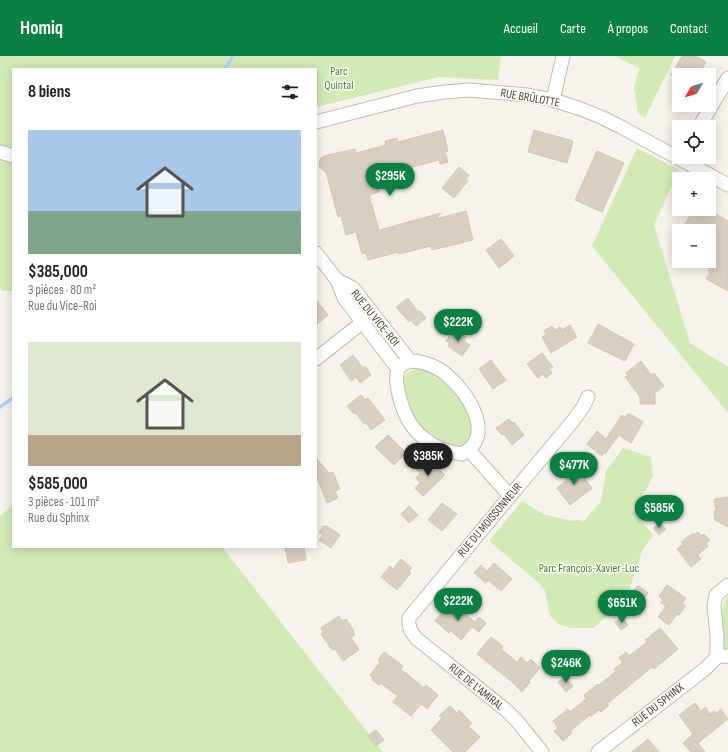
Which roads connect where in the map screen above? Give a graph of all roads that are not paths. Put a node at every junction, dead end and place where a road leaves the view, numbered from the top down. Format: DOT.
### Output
graph roads {
  1 [pos="563,56"];
  2 [pos="728,78"];
  3 [pos="553,100"];
  4 [pos="703,120"];
  5 [pos="317,122"];
  6 [pos="0,152"];
  7 [pos="672,153"];
  8 [pos="12,156"];
  9 [pos="691,164"];
  10 [pos="728,185"];
  11 [pos="317,254"];
  12 [pos="337,280"];
  13 [pos="373,314"];
  14 [pos="362,322"];
  15 [pos="317,358"];
  16 [pos="410,361"];
  17 [pos="398,369"];
  18 [pos="588,397"];
  19 [pos="469,450"];
  20 [pos="510,496"];
  21 [pos="728,585"];
  22 [pos="409,625"];
  23 [pos="722,656"];
  24 [pos="542,752"];
  25 [pos="598,752"];
  1 -- 3 [label="street"];
  2 -- 4 [label="street"];
  3 -- 5 [label="street, RUE BRÛLOTTE"];
  3 -- 7 [label="street, RUE BRÛLOTTE"];
  6 -- 8 [label="street"];
  9 -- 10 [label="street, RUE BRÛLOTTE"];
  11 -- 12 [label="street, RUE DU VICE-ROI"];
  12 -- 13 [label="street, RUE DU VICE-ROI"];
  12 -- 14 [label="street, RUE DU VICE-ROI"];
  13 -- 14 [label="street"];
  13 -- 16 [label="street, RUE DU VICE-ROI"];
  14 -- 15 [label="street"];
  14 -- 17 [label="street, RUE DU VICE-ROI"];
  16 -- 17 [label="street"];
  16 -- 19 [label="street"];
  17 -- 19 [label="street"];
  18 -- 20 [label="street, RUE DU MOISSONNEUR"];
  19 -- 20 [label="street"];
  20 -- 22 [label="street, RUE DU MOISSONNEUR"];
  21 -- 23 [label="street, RUE DU SPHINX"];
  22 -- 24 [label="street, RUE DE L'AMIRAL"];
  23 -- 25 [label="street, RUE DU SPHINX"];
}
